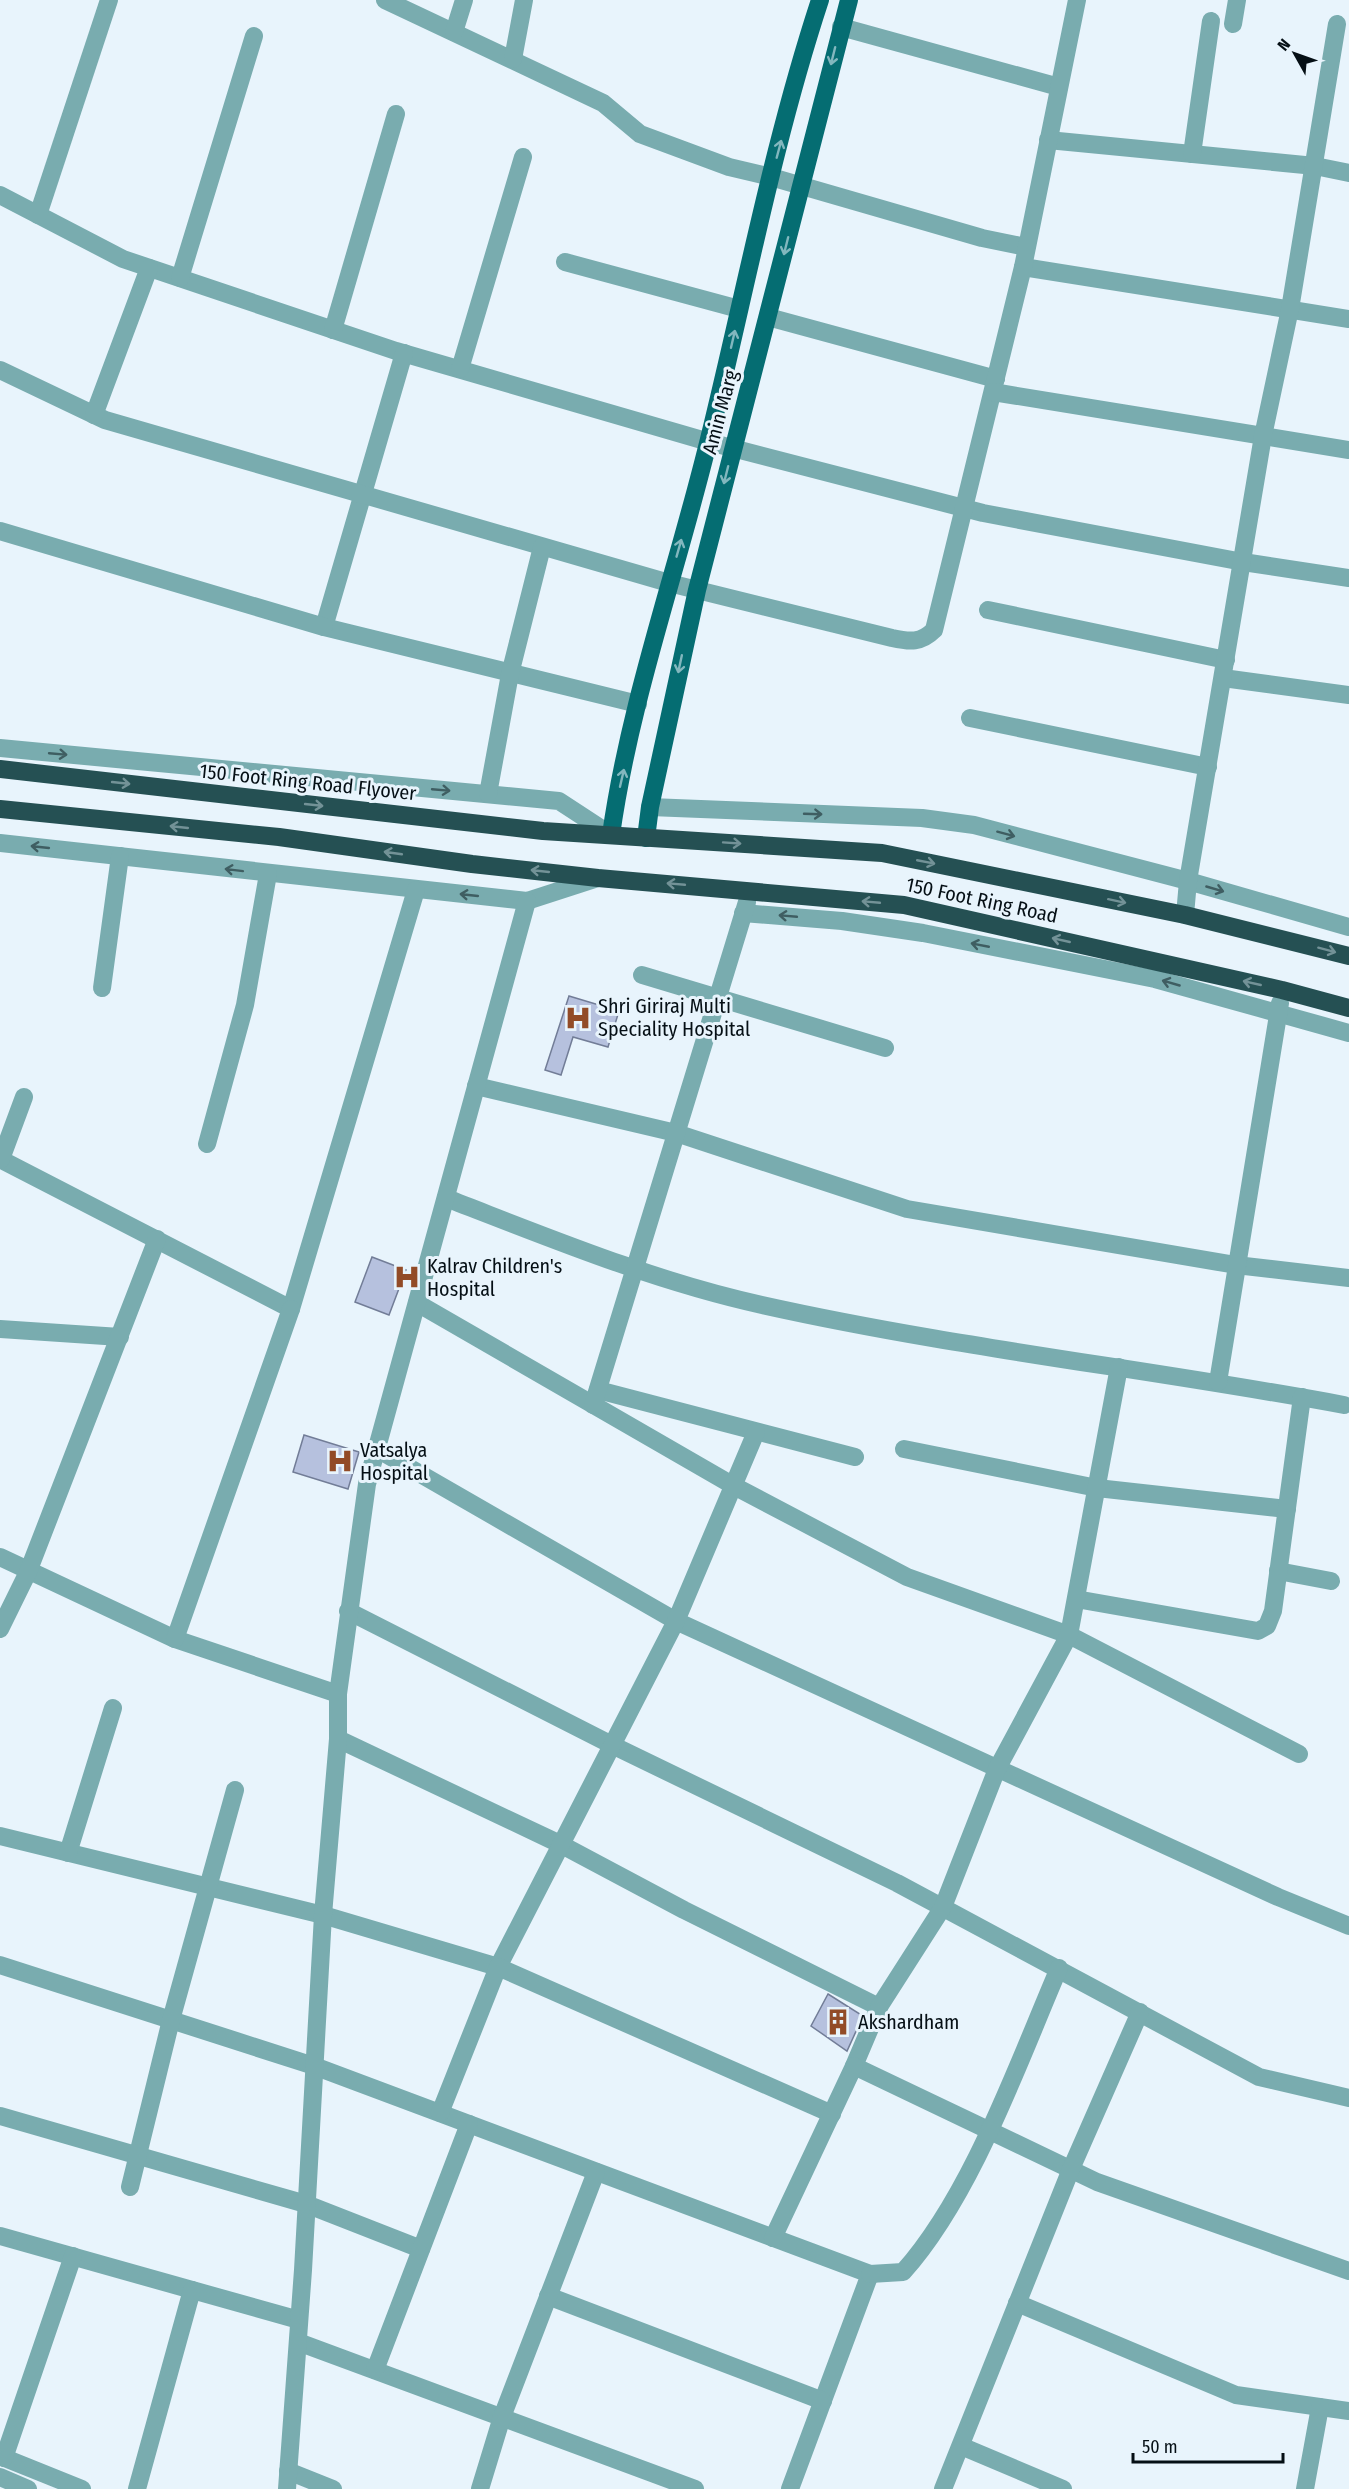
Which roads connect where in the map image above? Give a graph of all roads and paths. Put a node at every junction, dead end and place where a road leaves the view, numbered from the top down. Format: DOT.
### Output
graph roads {
  1 [pos="109,0"];
  2 [pos="385,0"];
  3 [pos="464,0"];
  4 [pos="524,0"];
  5 [pos="820,0"];
  6 [pos="849,0"];
  7 [pos="1077,0"];
  8 [pos="1237,0"];
  9 [pos="1211,21"];
  10 [pos="1233,24"];
  11 [pos="1337,24"];
  12 [pos="841,27"];
  13 [pos="454,32"];
  14 [pos="254,36"];
  15 [pos="513,59"];
  16 [pos="1059,87"];
  17 [pos="396,114"];
  18 [pos="1048,140"];
  19 [pos="1192,154"];
  20 [pos="523,157"];
  21 [pos="1315,166"];
  22 [pos="1349,173"];
  23 [pos="771,177"];
  24 [pos="801,185"];
  25 [pos="0,195"];
  26 [pos="38,215"];
  27 [pos="1026,247"];
  28 [pos="565,262"];
  29 [pos="1023,267"];
  30 [pos="149,268"];
  31 [pos="180,278"];
  32 [pos="739,309"];
  33 [pos="1290,309"];
  34 [pos="768,317"];
  35 [pos="1349,319"];
  36 [pos="333,330"];
  37 [pos="404,353"];
  38 [pos="460,369"];
  39 [pos="0,370"];
  40 [pos="995,385"];
  41 [pos="94,415"];
  42 [pos="1263,436"];
  43 [pos="709,442"];
  44 [pos="733,448"];
  45 [pos="1349,450"];
  46 [pos="363,493"];
  47 [pos="965,509"];
  48 [pos="0,531"];
  49 [pos="542,547"];
  50 [pos="1243,561"];
  51 [pos="1349,578"];
  52 [pos="669,583"];
  53 [pos="697,590"];
  54 [pos="988,610"];
  55 [pos="324,627"];
  56 [pos="1224,669"];
  57 [pos="510,674"];
  58 [pos="1349,695"];
  59 [pos="638,704"];
  60 [pos="970,718"];
  61 [pos="0,748"];
  62 [pos="1208,767"];
  63 [pos="0,769"];
  64 [pos="488,794"];
  65 [pos="650,807"];
  66 [pos="0,809"];
  67 [pos="611,835"];
  68 [pos="646,837"];
  69 [pos="0,843"];
  70 [pos="120,856"];
  71 [pos="268,874"];
  72 [pos="598,878"];
  73 [pos="1188,881"];
  74 [pos="416,890"];
  75 [pos="750,891"];
  76 [pos="527,901"];
  77 [pos="743,913"];
  78 [pos="1185,915"];
  79 [pos="1349,927"];
  80 [pos="1349,956"];
  81 [pos="642,975"];
  82 [pos="102,988"];
  83 [pos="1282,990"];
  84 [pos="717,999"];
  85 [pos="1349,1008"];
  86 [pos="1278,1014"];
  87 [pos="1349,1033"];
  88 [pos="885,1048"];
  89 [pos="476,1086"];
  90 [pos="24,1097"];
  91 [pos="676,1132"];
  92 [pos="207,1144"];
  93 [pos="1,1159"];
  94 [pos="446,1198"];
  95 [pos="156,1239"];
  96 [pos="1236,1265"];
  97 [pos="634,1270"];
  98 [pos="1349,1278"];
  99 [pos="417,1303"];
  100 [pos="291,1309"];
  101 [pos="0,1329"];
  102 [pos="120,1337"];
  103 [pos="1119,1367"];
  104 [pos="1218,1382"];
  105 [pos="596,1397"];
  106 [pos="1302,1397"];
  107 [pos="1344,1405"];
  108 [pos="756,1432"];
  109 [pos="377,1449"];
  110 [pos="904,1449"];
  111 [pos="855,1457"];
  112 [pos="734,1486"];
  113 [pos="1097,1488"];
  114 [pos="1287,1509"];
  115 [pos="0,1557"];
  116 [pos="1278,1570"];
  117 [pos="28,1572"];
  118 [pos="1331,1581"];
  119 [pos="1076,1599"];
  120 [pos="348,1611"];
  121 [pos="676,1621"];
  122 [pos="0,1629"];
  123 [pos="1069,1635"];
  124 [pos="175,1639"];
  125 [pos="338,1694"];
  126 [pos="113,1708"];
  127 [pos="338,1739"];
  128 [pos="612,1745"];
  129 [pos="1299,1754"];
  130 [pos="997,1769"];
  131 [pos="235,1790"];
  132 [pos="0,1836"];
  133 [pos="560,1844"];
  134 [pos="68,1853"];
  135 [pos="208,1887"];
  136 [pos="943,1907"];
  137 [pos="323,1915"];
  138 [pos="1349,1926"];
  139 [pos="0,1965"];
  140 [pos="498,1967"];
  141 [pos="1059,1968"];
  142 [pos="879,2007"];
  143 [pos="1140,2012"];
  144 [pos="171,2020"];
  145 [pos="314,2066"];
  146 [pos="854,2066"];
  147 [pos="1349,2098"];
  148 [pos="440,2113"];
  149 [pos="832,2114"];
  150 [pos="0,2116"];
  151 [pos="469,2124"];
  152 [pos="988,2130"];
  153 [pos="138,2157"];
  154 [pos="1071,2169"];
  155 [pos="596,2172"];
  156 [pos="130,2187"];
  157 [pos="306,2204"];
  158 [pos="0,2236"];
  159 [pos="774,2238"];
  160 [pos="421,2249"];
  161 [pos="73,2256"];
  162 [pos="1349,2271"];
  163 [pos="870,2274"];
  164 [pos="192,2290"];
  165 [pos="548,2296"];
  166 [pos="1017,2303"];
  167 [pos="299,2320"];
  168 [pos="298,2342"];
  169 [pos="375,2370"];
  170 [pos="823,2402"];
  171 [pos="1320,2407"];
  172 [pos="1349,2411"];
  173 [pos="502,2417"];
  174 [pos="961,2446"];
  175 [pos="2,2457"];
  176 [pos="0,2477"];
  177 [pos="287,2480"];
  178 [pos="28,2489"];
  179 [pos="82,2489"];
  180 [pos="136,2489"];
  181 [pos="333,2489"];
  182 [pos="480,2489"];
  183 [pos="695,2489"];
  184 [pos="790,2489"];
  185 [pos="944,2489"];
  186 [pos="1063,2489"];
  187 [pos="1305,2489"];
  1 -- 26 [label="street"];
  2 -- 13 [label="street"];
  3 -- 13 [label="street"];
  4 -- 15 [label="street"];
  23 -- 5 [label="main road, Amin Marg, one-way"];
  6 -- 12 [label="main road, Amin Marg"];
  7 -- 16 [label="street"];
  8 -- 10 [label="street"];
  9 -- 19 [label="street"];
  11 -- 21 [label="street"];
  12 -- 16 [label="street"];
  12 -- 24 [label="main road, Amin Marg, one-way"];
  13 -- 15 [label="street"];
  14 -- 31 [label="street"];
  15 -- 23 [label="street"];
  16 -- 18 [label="street"];
  17 -- 36 [label="street"];
  18 -- 19 [label="street"];
  18 -- 27 [label="street"];
  19 -- 21 [label="street"];
  20 -- 38 [label="street"];
  21 -- 22 [label="street"];
  21 -- 33 [label="street"];
  23 -- 24 [label="street"];
  23 -- 32 [label="main road, Amin Marg"];
  24 -- 27 [label="street"];
  24 -- 34 [label="main road, Amin Marg, one-way"];
  25 -- 26 [label="street"];
  26 -- 30 [label="street"];
  27 -- 29 [label="street"];
  28 -- 32 [label="street"];
  29 -- 33 [label="street"];
  29 -- 40 [label="street"];
  30 -- 31 [label="street"];
  30 -- 41 [label="street"];
  31 -- 36 [label="street"];
  43 -- 32 [label="main road, Amin Marg, one-way"];
  33 -- 35 [label="street"];
  33 -- 42 [label="street"];
  34 -- 40 [label="street"];
  34 -- 44 [label="main road, Amin Marg"];
  36 -- 37 [label="street"];
  37 -- 38 [label="street"];
  37 -- 46 [label="street"];
  38 -- 43 [label="street"];
  39 -- 41 [label="street"];
  40 -- 42 [label="street"];
  40 -- 47 [label="street"];
  41 -- 46 [label="street"];
  42 -- 45 [label="street"];
  42 -- 50 [label="street"];
  43 -- 44 [label="street"];
  52 -- 43 [label="main road, Amin Marg, one-way"];
  44 -- 47 [label="street"];
  44 -- 53 [label="main road, Amin Marg, one-way"];
  46 -- 49 [label="street"];
  46 -- 55 [label="street"];
  47 -- 50 [label="street"];
  47 -- 53 [label="street"];
  48 -- 55 [label="street"];
  49 -- 52 [label="street"];
  49 -- 57 [label="street"];
  50 -- 51 [label="street"];
  50 -- 56 [label="street"];
  52 -- 53 [label="street"];
  52 -- 59 [label="main road, Amin Marg"];
  53 -- 65 [label="main road, Amin Marg, one-way"];
  54 -- 56 [label="street"];
  55 -- 57 [label="street"];
  56 -- 58 [label="street"];
  56 -- 62 [label="street"];
  57 -- 59 [label="street"];
  57 -- 64 [label="street"];
  67 -- 59 [label="main road, Amin Marg, one-way"];
  60 -- 62 [label="street"];
  61 -- 64 [label="street, one-way"];
  62 -- 73 [label="street"];
  63 -- 67 [label="highway, 150 Foot Ring Road Flyover, one-way"];
  64 -- 67 [label="street"];
  65 -- 68 [label="main road, Amin Marg"];
  65 -- 73 [label="street, one-way"];
  72 -- 66 [label="highway, one-way"];
  67 -- 68 [label="highway, 150 Foot Ring Road"];
  68 -- 78 [label="highway, 150 Foot Ring Road, one-way"];
  70 -- 69 [label="street, one-way"];
  71 -- 70 [label="street, one-way"];
  70 -- 82 [label="street"];
  71 -- 74 [label="street"];
  71 -- 92 [label="street"];
  75 -- 72 [label="highway, 150 Foot Ring Road, one-way"];
  72 -- 76 [label="street"];
  73 -- 78 [label="street"];
  73 -- 79 [label="street, one-way"];
  76 -- 74 [label="street, one-way"];
  74 -- 100 [label="street"];
  75 -- 77 [label="street"];
  83 -- 75 [label="highway, 150 Foot Ring Road, one-way"];
  76 -- 89 [label="street"];
  77 -- 84 [label="street"];
  86 -- 77 [label="street, one-way"];
  78 -- 80 [label="highway, 150 Foot Ring Road, one-way"];
  81 -- 84 [label="street"];
  83 -- 85 [label="highway, 150 Foot Ring Road"];
  83 -- 86 [label="street"];
  84 -- 88 [label="street"];
  84 -- 91 [label="street"];
  86 -- 87 [label="street"];
  86 -- 96 [label="street"];
  89 -- 91 [label="street"];
  89 -- 94 [label="street"];
  90 -- 93 [label="street"];
  91 -- 96 [label="street"];
  91 -- 97 [label="street"];
  93 -- 95 [label="street"];
  94 -- 97 [label="street"];
  94 -- 99 [label="street"];
  95 -- 100 [label="street"];
  95 -- 102 [label="street"];
  96 -- 98 [label="street"];
  96 -- 104 [label="street"];
  97 -- 103 [label="street"];
  97 -- 105 [label="street"];
  99 -- 105 [label="street"];
  99 -- 109 [label="street"];
  100 -- 124 [label="street"];
  101 -- 102 [label="street"];
  102 -- 117 [label="street"];
  103 -- 104 [label="street"];
  103 -- 113 [label="street"];
  104 -- 106 [label="street"];
  105 -- 108 [label="street"];
  105 -- 112 [label="street"];
  106 -- 107 [label="street"];
  106 -- 114 [label="street"];
  108 -- 111 [label="street"];
  108 -- 112 [label="street"];
  109 -- 120 [label="street"];
  109 -- 121 [label="street"];
  110 -- 113 [label="street"];
  112 -- 121 [label="street"];
  112 -- 123 [label="street"];
  113 -- 114 [label="street"];
  113 -- 119 [label="street"];
  114 -- 116 [label="street"];
  115 -- 117 [label="street"];
  116 -- 118 [label="street"];
  116 -- 119 [label="street"];
  117 -- 122 [label="street"];
  117 -- 124 [label="street"];
  119 -- 123 [label="street"];
  120 -- 125 [label="street"];
  120 -- 128 [label="street"];
  121 -- 128 [label="street"];
  121 -- 130 [label="street"];
  123 -- 129 [label="street"];
  123 -- 130 [label="street"];
  124 -- 125 [label="street"];
  125 -- 127 [label="street"];
  126 -- 134 [label="street"];
  127 -- 133 [label="street"];
  127 -- 137 [label="street"];
  128 -- 133 [label="street"];
  128 -- 136 [label="street"];
  130 -- 136 [label="street"];
  130 -- 138 [label="street"];
  131 -- 135 [label="street"];
  132 -- 134 [label="street"];
  133 -- 140 [label="street"];
  133 -- 142 [label="street"];
  134 -- 135 [label="street"];
  135 -- 137 [label="street"];
  135 -- 144 [label="street"];
  136 -- 141 [label="street"];
  136 -- 142 [label="street"];
  137 -- 140 [label="street"];
  137 -- 145 [label="street"];
  139 -- 144 [label="street"];
  140 -- 148 [label="street"];
  140 -- 149 [label="street"];
  141 -- 143 [label="street"];
  141 -- 152 [label="street"];
  142 -- 146 [label="street"];
  143 -- 147 [label="street"];
  143 -- 154 [label="street"];
  144 -- 145 [label="street"];
  144 -- 153 [label="street"];
  145 -- 148 [label="street"];
  145 -- 157 [label="street"];
  146 -- 149 [label="street"];
  146 -- 152 [label="street"];
  148 -- 151 [label="street"];
  149 -- 159 [label="street"];
  150 -- 153 [label="street"];
  151 -- 155 [label="street"];
  151 -- 160 [label="street"];
  152 -- 154 [label="street"];
  152 -- 163 [label="street"];
  153 -- 156 [label="street"];
  153 -- 157 [label="street"];
  154 -- 162 [label="street"];
  154 -- 166 [label="street"];
  155 -- 159 [label="street"];
  155 -- 165 [label="street"];
  157 -- 160 [label="street"];
  157 -- 167 [label="street"];
  158 -- 161 [label="street"];
  159 -- 163 [label="street"];
  160 -- 169 [label="street"];
  161 -- 164 [label="street"];
  161 -- 175 [label="street"];
  163 -- 170 [label="street"];
  164 -- 167 [label="street"];
  164 -- 180 [label="street"];
  165 -- 170 [label="street"];
  165 -- 173 [label="street"];
  166 -- 171 [label="street"];
  166 -- 174 [label="street"];
  167 -- 168 [label="street"];
  168 -- 169 [label="street"];
  168 -- 177 [label="street"];
  169 -- 173 [label="street"];
  170 -- 184 [label="street"];
  171 -- 172 [label="street"];
  171 -- 187 [label="street"];
  173 -- 182 [label="street"];
  173 -- 183 [label="street"];
  174 -- 185 [label="street"];
  174 -- 186 [label="street"];
  175 -- 179 [label="street"];
  176 -- 178 [label="street"];
  177 -- 181 [label="street"];
}
